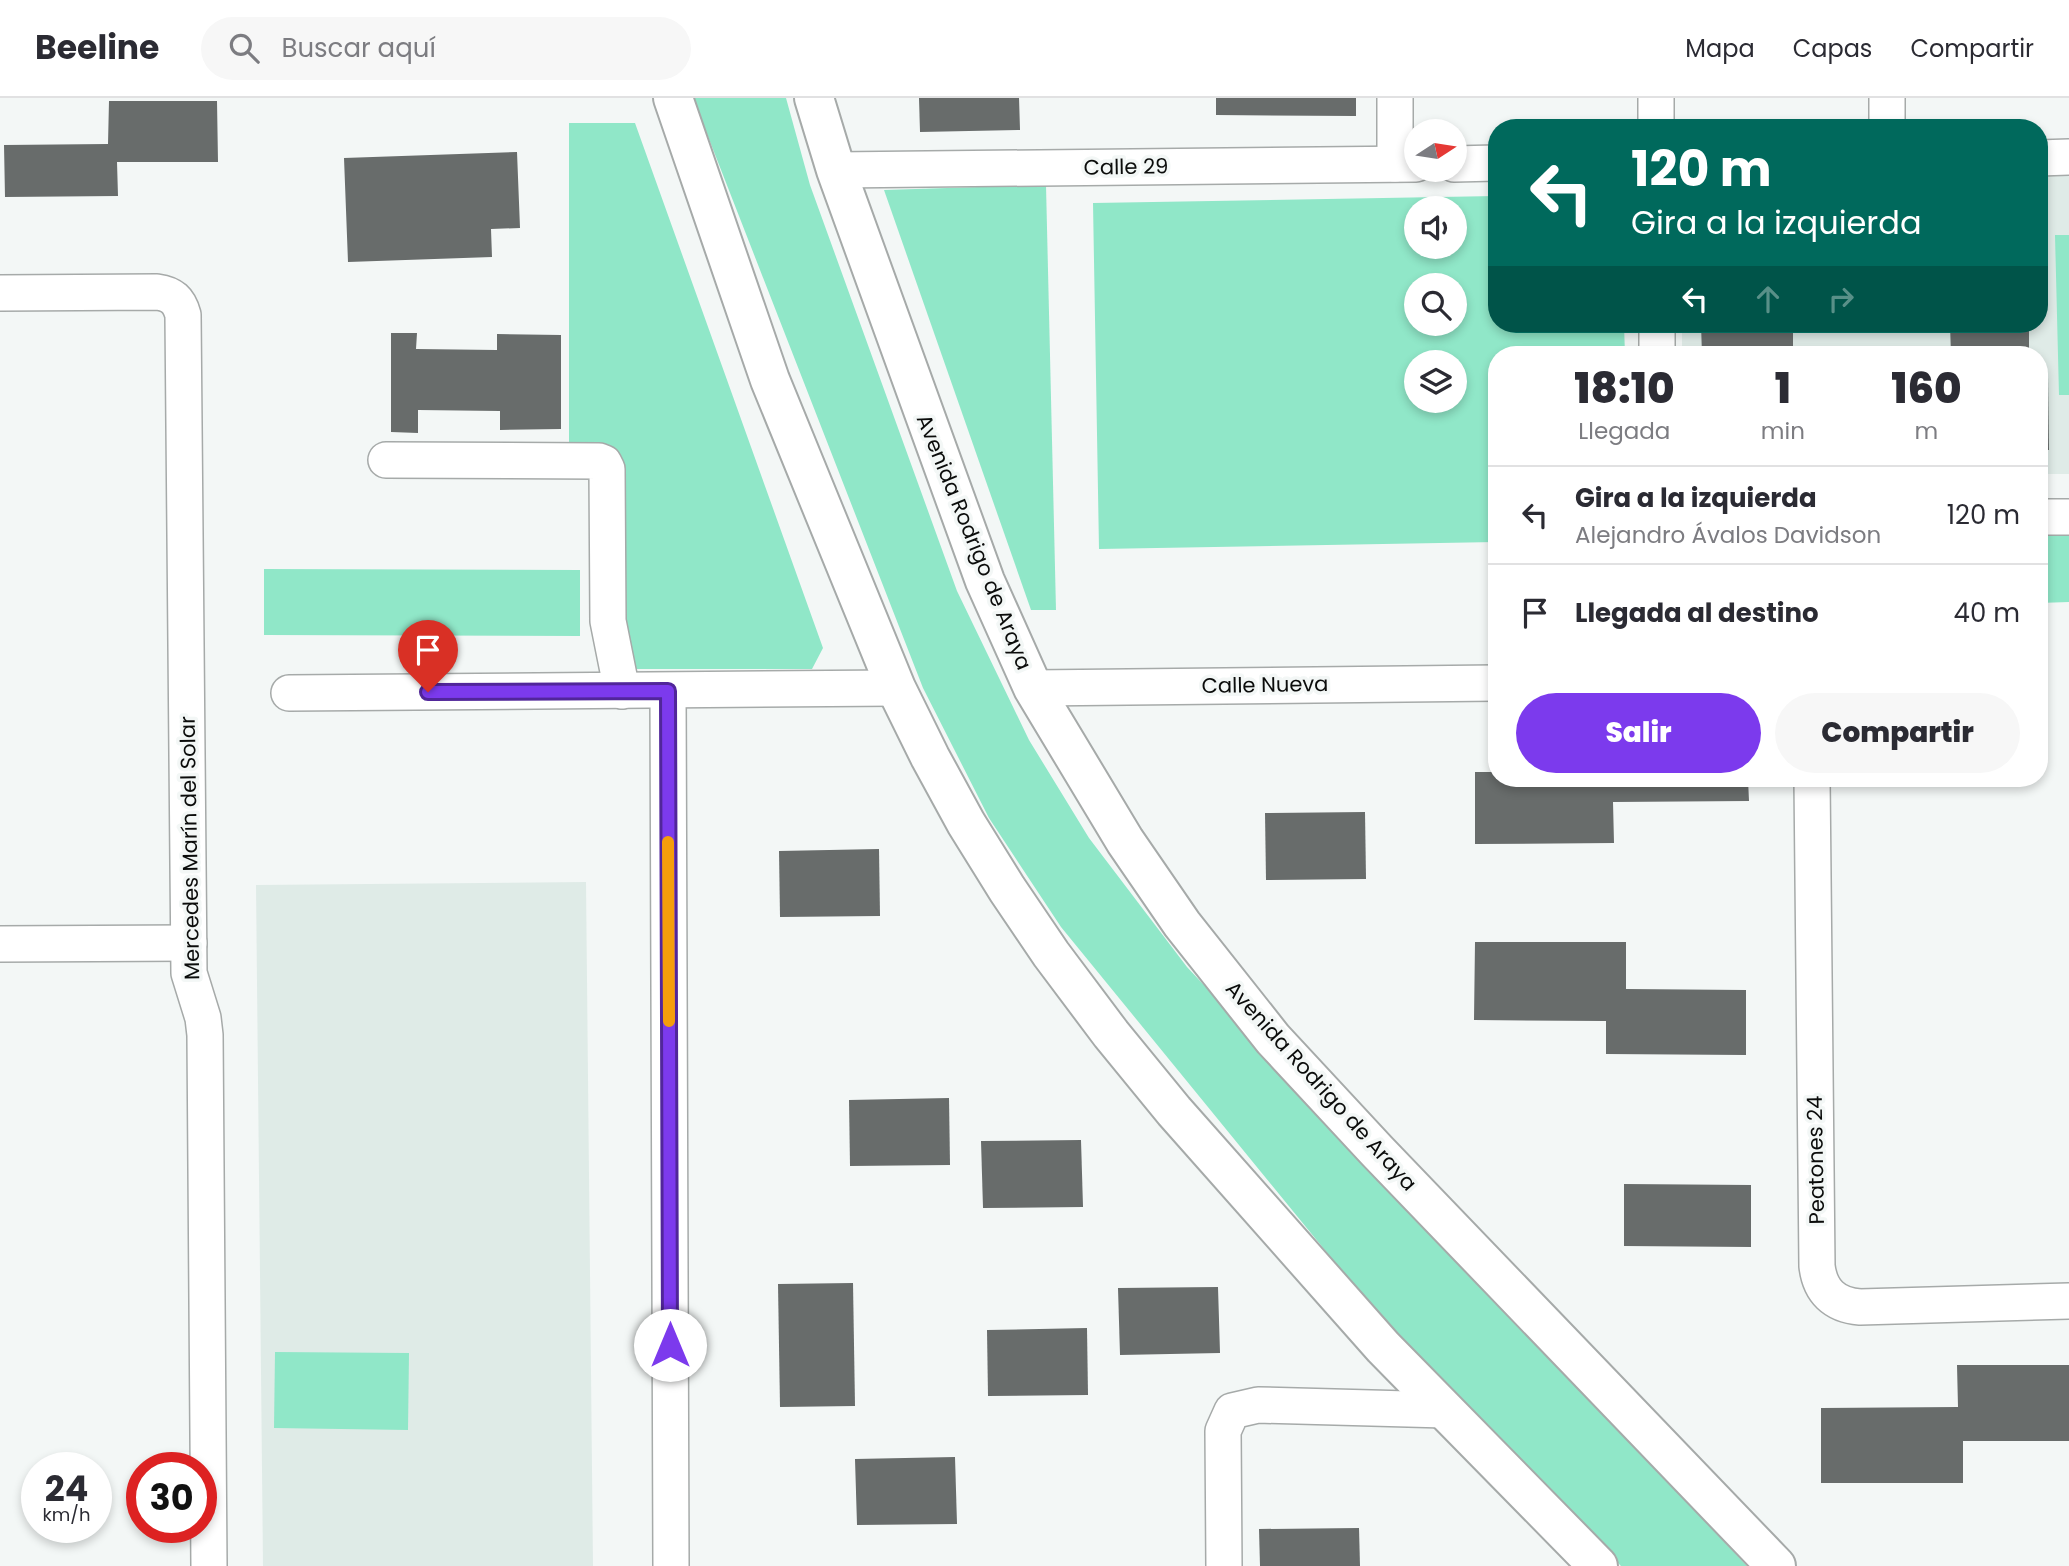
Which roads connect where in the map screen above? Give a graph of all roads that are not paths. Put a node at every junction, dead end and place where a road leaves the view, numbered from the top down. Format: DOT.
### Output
graph roads {
  1 [pos="673,98"];
  2 [pos="814,98"];
  3 [pos="1395,98"];
  4 [pos="1656,98"];
  5 [pos="1887,98"];
  6 [pos="1656,119"];
  7 [pos="1887,119"];
  8 [pos="1404,152"];
  9 [pos="2069,157"];
  10 [pos="2048,158"];
  11 [pos="1488,163"];
  12 [pos="1404,164"];
  13 [pos="1467,164"];
  14 [pos="836,170"];
  15 [pos="0,293"];
  16 [pos="386,460"];
  17 [pos="2048,517"];
  18 [pos="2069,517"];
  19 [pos="1488,683"];
  20 [pos="896,688"];
  21 [pos="1033,688"];
  22 [pos="622,691"];
  23 [pos="668,691"];
  24 [pos="289,693"];
  25 [pos="1812,787"];
  26 [pos="189,943"];
  27 [pos="0,944"];
  28 [pos="2069,1301"];
  29 [pos="1445,1410"];
  30 [pos="209,1566"];
  31 [pos="671,1566"];
  32 [pos="1224,1566"];
  33 [pos="1598,1566"];
  34 [pos="1776,1566"];
  1 -- 20 [label="main road"];
  2 -- 14 [label="main road, Avenida Rodrigo de Araya"];
  3 -- 8 [label="street"];
  4 -- 6 [label="street"];
  5 -- 7 [label="street"];
  9 -- 10 [label="street"];
  11 -- 13 [label="street"];
  12 -- 14 [label="street, Calle 29"];
  14 -- 21 [label="main road, Avenida Rodrigo de Araya"];
  15 -- 26 [label="street, Mercedes Marín del Solar"];
  16 -- 22 [label="street"];
  17 -- 18 [label="street"];
  19 -- 21 [label="street, Calle Nueva"];
  20 -- 23 [label="street"];
  20 -- 29 [label="main road"];
  21 -- 34 [label="main road, Avenida Rodrigo de Araya"];
  22 -- 23 [label="street"];
  22 -- 24 [label="street"];
  23 -- 31 [label="street"];
  25 -- 28 [label="street, Peatones 24"];
  26 -- 27 [label="street"];
  26 -- 30 [label="street, Mercedes Marín del Solar"];
  29 -- 32 [label="street"];
  29 -- 33 [label="main road"];
}
